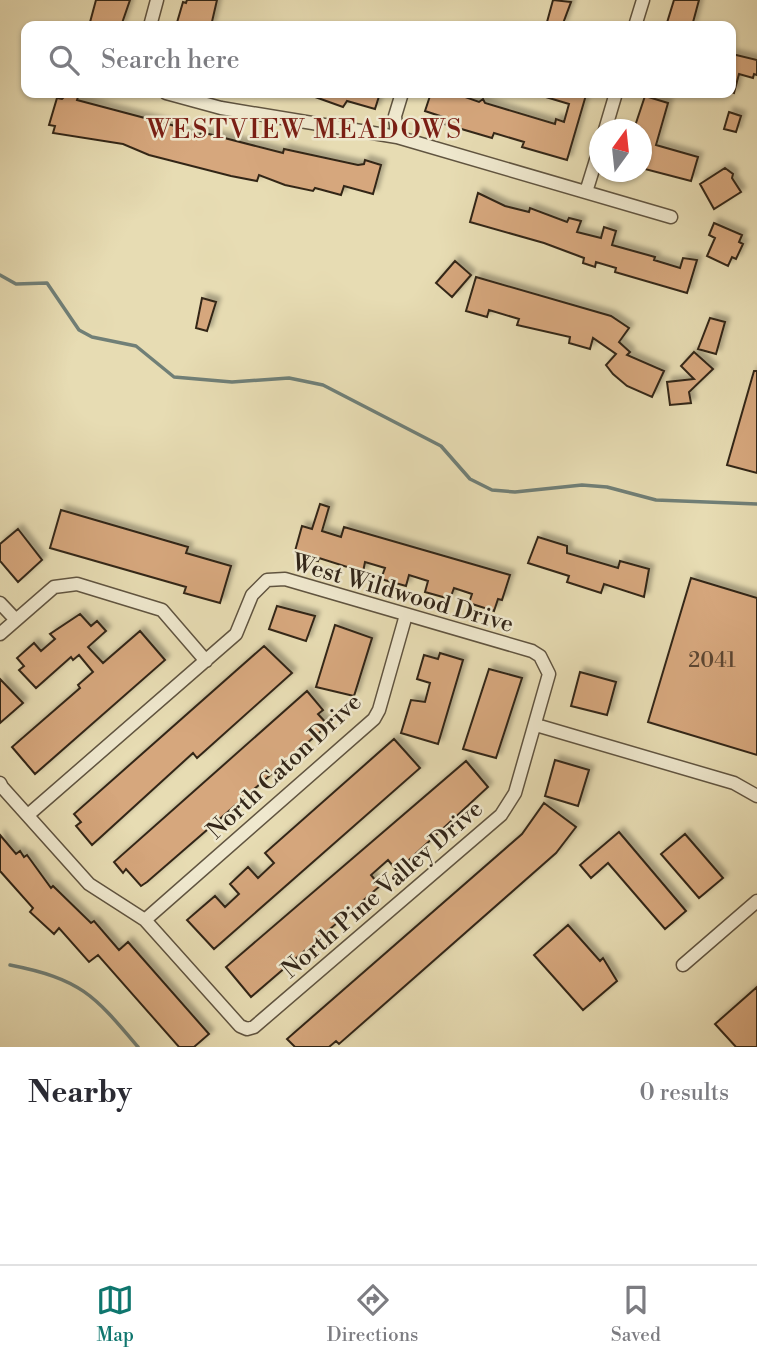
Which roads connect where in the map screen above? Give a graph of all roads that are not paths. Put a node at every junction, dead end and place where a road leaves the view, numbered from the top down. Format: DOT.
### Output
graph roads {
  1 [pos="157,0"];
  2 [pos="643,0"];
  3 [pos="151,21"];
  4 [pos="637,21"];
  5 [pos="184,98"];
  6 [pos="400,98"];
  7 [pos="614,98"];
  8 [pos="608,119"];
  9 [pos="397,137"];
  10 [pos="589,182"];
  11 [pos="586,192"];
  12 [pos="671,217"];
  13 [pos="0,603"];
  14 [pos="407,615"];
  15 [pos="16,620"];
  16 [pos="0,634"];
  17 [pos="206,661"];
  18 [pos="536,725"];
  19 [pos="0,783"];
  20 [pos="757,796"];
  21 [pos="28,815"];
  22 [pos="757,901"];
  23 [pos="145,920"];
  24 [pos="683,965"];
  1 -- 3 [label="street"];
  2 -- 4 [label="street"];
  5 -- 9 [label="street"];
  6 -- 9 [label="street"];
  7 -- 8 [label="street"];
  9 -- 11 [label="street"];
  10 -- 11 [label="street"];
  11 -- 12 [label="street"];
  13 -- 15 [label="street"];
  14 -- 17 [label="street, West Wildwood Drive"];
  14 -- 18 [label="street, West Wildwood Drive"];
  14 -- 23 [label="street, North Caton Drive"];
  15 -- 16 [label="street"];
  15 -- 17 [label="street"];
  17 -- 21 [label="street, West Wildwood Drive"];
  18 -- 20 [label="street"];
  18 -- 23 [label="street, North Pine Valley Drive"];
  19 -- 21 [label="street"];
  21 -- 23 [label="street"];
  22 -- 24 [label="street"];
}
